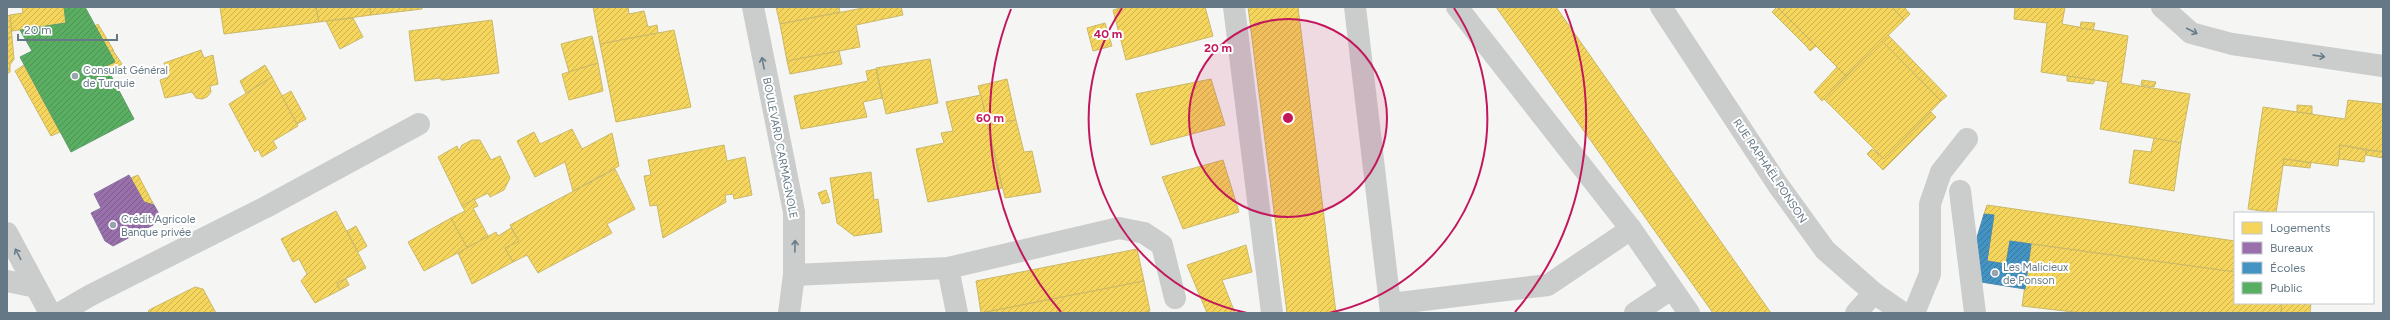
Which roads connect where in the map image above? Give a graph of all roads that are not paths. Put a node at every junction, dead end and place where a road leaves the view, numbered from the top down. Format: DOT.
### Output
graph roads {
  1 [pos="753,7"];
  2 [pos="1234,7"];
  3 [pos="1355,7"];
  4 [pos="1457,7"];
  5 [pos="1661,7"];
  6 [pos="2162,7"];
  7 [pos="2383,66"];
  8 [pos="419,124"];
  9 [pos="1967,139"];
  10 [pos="1960,191"];
  11 [pos="1631,229"];
  12 [pos="7,233"];
  13 [pos="948,268"];
  14 [pos="794,275"];
  15 [pos="7,281"];
  16 [pos="36,287"];
  17 [pos="1671,289"];
  18 [pos="1874,293"];
  19 [pos="1175,298"];
  20 [pos="1390,308"];
  21 [pos="50,313"];
  22 [pos="60,313"];
  23 [pos="790,313"];
  24 [pos="957,313"];
  25 [pos="1272,313"];
  26 [pos="1635,313"];
  27 [pos="1689,313"];
  28 [pos="1856,313"];
  29 [pos="1903,313"];
  30 [pos="1914,313"];
  31 [pos="1975,313"];
  14 -- 1 [label="street, BOULEVARD CARMAGNOLE, one-way"];
  2 -- 25 [label="street"];
  3 -- 20 [label="street"];
  4 -- 11 [label="street"];
  5 -- 18 [label="street, RUE RAPHAËL PONSON"];
  6 -- 7 [label="street, one-way"];
  8 -- 22 [label="street"];
  9 -- 30 [label="street"];
  10 -- 31 [label="street"];
  11 -- 17 [label="street"];
  11 -- 20 [label="street"];
  16 -- 12 [label="street, one-way"];
  13 -- 14 [label="street"];
  13 -- 19 [label="street"];
  13 -- 24 [label="street"];
  14 -- 23 [label="street, BOULEVARD CARMAGNOLE"];
  15 -- 16 [label="street"];
  16 -- 21 [label="street"];
  17 -- 26 [label="street"];
  17 -- 27 [label="street"];
  18 -- 28 [label="street"];
  18 -- 29 [label="street, RUE RAPHAËL PONSON"];
}
